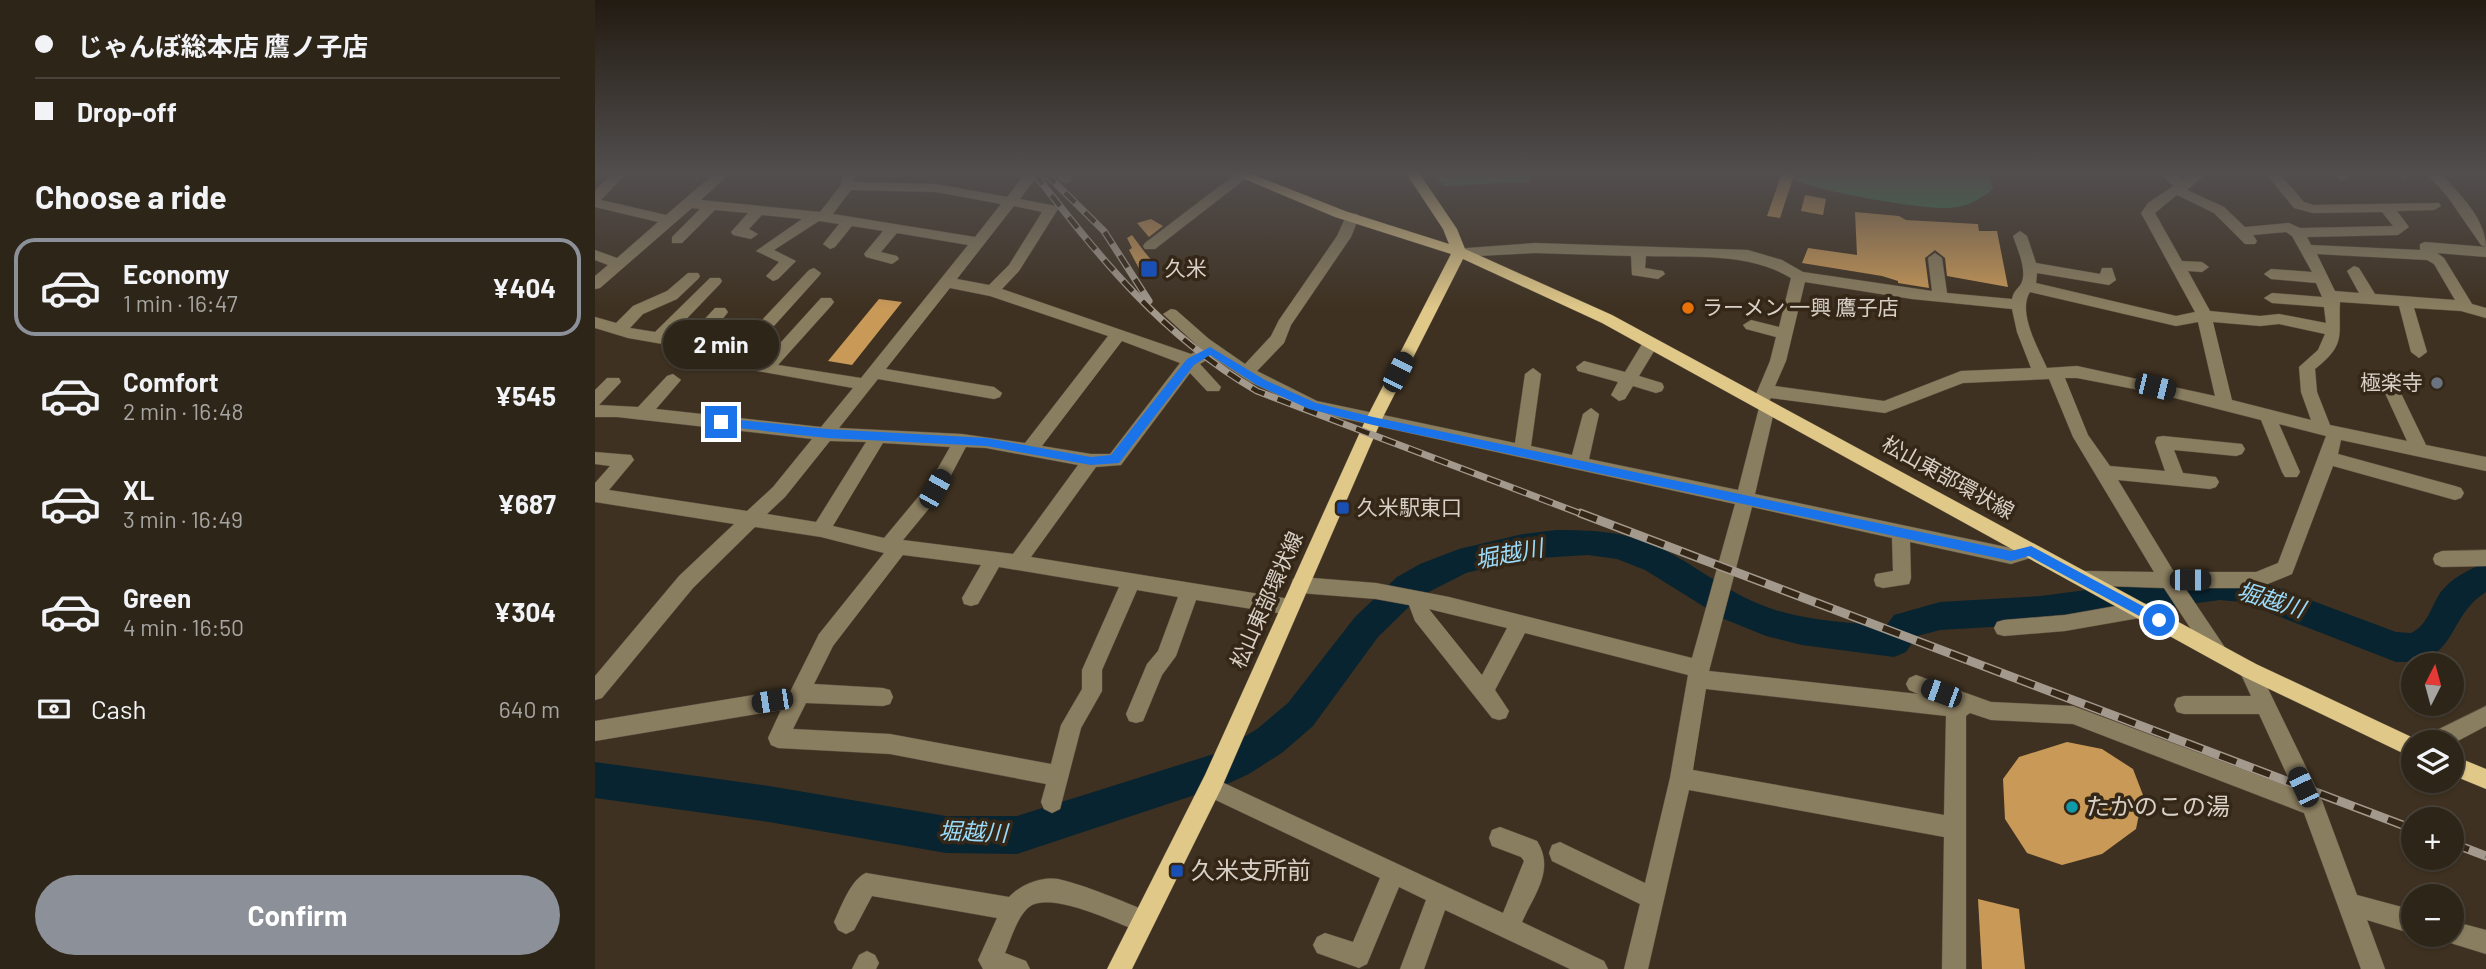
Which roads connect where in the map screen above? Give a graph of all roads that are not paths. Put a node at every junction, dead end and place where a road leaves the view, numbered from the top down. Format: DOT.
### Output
graph roads {
  1 [pos="661,218"];
  2 [pos="699,218"];
  3 [pos="751,218"];
  4 [pos="817,218"];
  5 [pos="828,218"];
  6 [pos="999,218"];
  7 [pos="1045,218"];
  8 [pos="1188,218"];
  9 [pos="1352,218"];
  10 [pos="1443,218"];
  11 [pos="2151,218"];
  12 [pos="2228,218"];
  13 [pos="2395,218"];
  14 [pos="2469,218"];
  15 [pos="668,220"];
  16 [pos="849,221"];
  17 [pos="894,227"];
  18 [pos="2398,230"];
  19 [pos="2297,233"];
  20 [pos="751,234"];
  21 [pos="2020,236"];
  22 [pos="677,240"];
  23 [pos="980,242"];
  24 [pos="2486,242"];
  25 [pos="830,244"];
  26 [pos="1150,246"];
  27 [pos="2307,249"];
  28 [pos="1458,251"];
  29 [pos="2427,251"];
  30 [pos="2486,252"];
  31 [pos="1639,253"];
  32 [pos="595,256"];
  33 [pos="1935,258"];
  34 [pos="892,259"];
  35 [pos="617,263"];
  36 [pos="2177,266"];
  37 [pos="2030,267"];
  38 [pos="2202,267"];
  39 [pos="2107,271"];
  40 [pos="2354,271"];
  41 [pos="815,273"];
  42 [pos="1658,274"];
  43 [pos="2271,274"];
  44 [pos="692,276"];
  45 [pos="773,276"];
  46 [pos="1799,276"];
  47 [pos="2321,278"];
  48 [pos="715,281"];
  49 [pos="947,282"];
  50 [pos="595,284"];
  51 [pos="2028,286"];
  52 [pos="992,291"];
  53 [pos="1937,296"];
  54 [pos="2272,298"];
  55 [pos="2370,299"];
  56 [pos="2331,300"];
  57 [pos="826,302"];
  58 [pos="2405,302"];
  59 [pos="2019,305"];
  60 [pos="2467,308"];
  61 [pos="720,312"];
  62 [pos="2486,313"];
  63 [pos="1171,314"];
  64 [pos="2204,316"];
  65 [pos="595,322"];
  66 [pos="1751,325"];
  67 [pos="620,329"];
  68 [pos="2334,330"];
  69 [pos="1119,334"];
  70 [pos="1785,334"];
  71 [pos="659,337"];
  72 [pos="1650,343"];
  73 [pos="689,345"];
  74 [pos="1210,351"];
  75 [pos="2419,352"];
  76 [pos="733,361"];
  77 [pos="1190,362"];
  78 [pos="766,368"];
  79 [pos="1584,368"];
  80 [pos="1247,372"];
  81 [pos="2047,372"];
  82 [pos="1533,374"];
  83 [pos="869,378"];
  84 [pos="1628,379"];
  85 [pos="673,380"];
  86 [pos="613,382"];
  87 [pos="1213,387"];
  88 [pos="1656,387"];
  89 [pos="2379,387"];
  90 [pos="994,393"];
  91 [pos="1619,394"];
  92 [pos="595,400"];
  93 [pos="1764,401"];
  94 [pos="2225,404"];
  95 [pos="595,411"];
  96 [pos="642,413"];
  97 [pos="1591,414"];
  98 [pos="2267,415"];
  99 [pos="1373,421"];
  100 [pos="2330,431"];
  101 [pos="827,433"];
  102 [pos="879,436"];
  103 [pos="963,440"];
  104 [pos="1030,449"];
  105 [pos="2236,449"];
  106 [pos="2420,450"];
  107 [pos="1522,451"];
  108 [pos="598,458"];
  109 [pos="2329,458"];
  110 [pos="1091,461"];
  111 [pos="2478,463"];
  112 [pos="1579,464"];
  113 [pos="2105,472"];
  114 [pos="2291,472"];
  115 [pos="2176,478"];
  116 [pos="2486,479"];
  117 [pos="2210,482"];
  118 [pos="2455,493"];
  119 [pos="595,495"];
  120 [pos="1745,501"];
  121 [pos="752,520"];
  122 [pos="821,530"];
  123 [pos="1901,533"];
  124 [pos="894,547"];
  125 [pos="2031,551"];
  126 [pos="2486,558"];
  127 [pos="994,559"];
  128 [pos="2442,559"];
  129 [pos="1017,563"];
  130 [pos="1883,580"];
  131 [pos="1131,582"];
  132 [pos="2090,582"];
  133 [pos="1300,585"];
  134 [pos="2172,586"];
  135 [pos="1190,591"];
  136 [pos="971,598"];
  137 [pos="1415,598"];
  138 [pos="1290,607"];
  139 [pos="2136,608"];
  140 [pos="1520,623"];
  141 [pos="2004,628"];
  142 [pos="2217,652"];
  143 [pos="2249,670"];
  144 [pos="1698,674"];
  145 [pos="1916,684"];
  146 [pos="595,691"];
  147 [pos="1484,691"];
  148 [pos="798,697"];
  149 [pos="883,697"];
  150 [pos="2184,705"];
  151 [pos="2265,705"];
  152 [pos="1956,707"];
  153 [pos="1499,710"];
  154 [pos="1991,711"];
  155 [pos="1136,714"];
  156 [pos="2486,715"];
  157 [pos="2457,730"];
  158 [pos="595,731"];
  159 [pos="2401,742"];
  160 [pos="2464,770"];
  161 [pos="1059,776"];
  162 [pos="1681,778"];
  163 [pos="2486,779"];
  164 [pos="1212,785"];
  165 [pos="1052,802"];
  166 [pos="2312,806"];
  167 [pos="1955,828"];
  168 [pos="1500,838"];
  169 [pos="1560,853"];
  170 [pos="1394,874"];
  171 [pos="1439,895"];
  172 [pos="1653,898"];
  173 [pos="2350,904"];
  174 [pos="1013,909"];
  175 [pos="2401,919"];
  176 [pos="1143,920"];
  177 [pos="846,922"];
  178 [pos="1509,928"];
  179 [pos="2464,936"];
  180 [pos="2486,942"];
  181 [pos="1325,945"];
  182 [pos="1018,969"];
  183 [pos="1119,969"];
  184 [pos="1412,969"];
  185 [pos="1596,969"];
  186 [pos="1636,969"];
  187 [pos="1954,969"];
  188 [pos="2373,969"];
  1 -- 15 [label="street"];
  2 -- 22 [label="street"];
  3 -- 20 [label="street"];
  4 -- 45 [label="street"];
  5 -- 16 [label="street"];
  6 -- 23 [label="street"];
  7 -- 52 [label="street"];
  8 -- 26 [label="street"];
  9 -- 28 [label="main road"];
  9 -- 80 [label="street"];
  10 -- 28 [label="main road"];
  11 -- 36 [label="street"];
  12 -- 19 [label="street"];
  13 -- 18 [label="street"];
  14 -- 24 [label="street"];
  15 -- 35 [label="street"];
  16 -- 17 [label="street"];
  16 -- 25 [label="street"];
  17 -- 23 [label="street"];
  17 -- 34 [label="street"];
  18 -- 19 [label="street"];
  18 -- 29 [label="street"];
  19 -- 27 [label="street"];
  21 -- 37 [label="street"];
  23 -- 49 [label="street"];
  27 -- 29 [label="street"];
  27 -- 47 [label="street"];
  28 -- 31 [label="street"];
  28 -- 72 [label="main road, 松山東部環状線"];
  28 -- 99 [label="main road, 松山東部環状線"];
  29 -- 30 [label="street"];
  29 -- 60 [label="street"];
  31 -- 42 [label="street"];
  31 -- 46 [label="street"];
  32 -- 35 [label="street"];
  33 -- 53 [label="street"];
  35 -- 50 [label="street"];
  36 -- 38 [label="street"];
  36 -- 64 [label="street"];
  37 -- 39 [label="street"];
  37 -- 51 [label="street"];
  40 -- 55 [label="street"];
  41 -- 76 [label="street"];
  43 -- 47 [label="street"];
  44 -- 67 [label="street"];
  46 -- 53 [label="street"];
  46 -- 70 [label="street"];
  47 -- 56 [label="street"];
  48 -- 71 [label="street"];
  49 -- 52 [label="street"];
  49 -- 83 [label="street"];
  51 -- 59 [label="street"];
  51 -- 64 [label="street"];
  52 -- 69 [label="street"];
  53 -- 59 [label="street"];
  54 -- 56 [label="street"];
  55 -- 56 [label="street"];
  55 -- 58 [label="street"];
  56 -- 68 [label="street"];
  57 -- 78 [label="street"];
  58 -- 60 [label="street"];
  58 -- 75 [label="street"];
  59 -- 81 [label="street"];
  60 -- 62 [label="street"];
  61 -- 73 [label="street"];
  63 -- 74 [label="street"];
  64 -- 68 [label="street"];
  64 -- 94 [label="street"];
  65 -- 67 [label="street"];
  66 -- 70 [label="street"];
  67 -- 71 [label="street"];
  68 -- 100 [label="street"];
  69 -- 77 [label="street"];
  69 -- 104 [label="street"];
  70 -- 93 [label="street"];
  71 -- 73 [label="street"];
  72 -- 84 [label="street"];
  72 -- 93 [label="main road, 松山東部環状線"];
  73 -- 76 [label="street"];
  74 -- 77 [label="street"];
  74 -- 80 [label="street"];
  76 -- 78 [label="street"];
  77 -- 87 [label="street"];
  77 -- 110 [label="street"];
  78 -- 83 [label="street"];
  79 -- 84 [label="street"];
  80 -- 99 [label="street"];
  81 -- 93 [label="street"];
  81 -- 94 [label="street"];
  81 -- 113 [label="street"];
  82 -- 107 [label="street"];
  83 -- 90 [label="street"];
  83 -- 101 [label="street"];
  84 -- 88 [label="street"];
  84 -- 91 [label="street"];
  85 -- 96 [label="street"];
  86 -- 92 [label="street"];
  89 -- 106 [label="street"];
  93 -- 120 [label="street"];
  93 -- 125 [label="main road, 松山東部環状線"];
  94 -- 98 [label="street"];
  95 -- 96 [label="street"];
  96 -- 101 [label="street"];
  97 -- 112 [label="street"];
  98 -- 100 [label="street"];
  98 -- 114 [label="street"];
  99 -- 107 [label="street"];
  99 -- 133 [label="main road, 松山東部環状線"];
  100 -- 106 [label="street"];
  100 -- 109 [label="street"];
  101 -- 102 [label="street"];
  101 -- 121 [label="street"];
  102 -- 103 [label="street"];
  102 -- 122 [label="street"];
  103 -- 104 [label="street"];
  103 -- 124 [label="street"];
  104 -- 110 [label="street"];
  105 -- 115 [label="street"];
  106 -- 111 [label="street"];
  107 -- 112 [label="street"];
  108 -- 119 [label="street"];
  109 -- 118 [label="street"];
  109 -- 134 [label="street"];
  110 -- 129 [label="street"];
  111 -- 116 [label="street"];
  112 -- 120 [label="street"];
  113 -- 115 [label="street"];
  113 -- 134 [label="street"];
  115 -- 117 [label="street"];
  119 -- 121 [label="street"];
  120 -- 123 [label="street"];
  120 -- 144 [label="street"];
  121 -- 122 [label="street"];
  121 -- 146 [label="street"];
  122 -- 124 [label="street"];
  123 -- 125 [label="street"];
  123 -- 130 [label="street"];
  124 -- 127 [label="street"];
  124 -- 148 [label="street"];
  125 -- 132 [label="main road, 松山東部環状線"];
  126 -- 128 [label="street"];
  127 -- 129 [label="street"];
  127 -- 136 [label="street"];
  129 -- 131 [label="street"];
  131 -- 135 [label="street"];
  131 -- 161 [label="street"];
  132 -- 134 [label="street"];
  132 -- 139 [label="main road, 松山東部環状線"];
  133 -- 137 [label="street"];
  133 -- 138 [label="main road, 松山東部環状線"];
  134 -- 142 [label="street"];
  135 -- 138 [label="street"];
  135 -- 155 [label="street"];
  137 -- 140 [label="street"];
  137 -- 147 [label="street"];
  138 -- 164 [label="main road, 松山東部環状線"];
  139 -- 141 [label="street"];
  139 -- 142 [label="main road, 松山東部環状線"];
  140 -- 144 [label="street"];
  140 -- 147 [label="street"];
  142 -- 143 [label="main road, 松山東部環状線"];
  143 -- 151 [label="street"];
  143 -- 159 [label="main road, 松山東部環状線"];
  144 -- 152 [label="street"];
  144 -- 162 [label="street"];
  145 -- 154 [label="street"];
  147 -- 153 [label="street"];
  148 -- 149 [label="street"];
  148 -- 158 [label="street"];
  148 -- 161 [label="street"];
  150 -- 151 [label="street"];
  151 -- 166 [label="street"];
  152 -- 154 [label="street"];
  152 -- 167 [label="street"];
  154 -- 166 [label="street"];
  156 -- 157 [label="street"];
  160 -- 163 [label="main road"];
  161 -- 165 [label="street"];
  162 -- 167 [label="street"];
  162 -- 172 [label="street"];
  164 -- 170 [label="street"];
  164 -- 176 [label="main road, 松山東部環状線"];
  166 -- 173 [label="street"];
  167 -- 187 [label="street"];
  168 -- 178 [label="street"];
  169 -- 172 [label="street"];
  170 -- 171 [label="street"];
  170 -- 181 [label="street"];
  171 -- 178 [label="street"];
  171 -- 184 [label="street"];
  172 -- 186 [label="street"];
  173 -- 175 [label="street"];
  173 -- 188 [label="street"];
  174 -- 176 [label="street"];
  174 -- 177 [label="street"];
  174 -- 182 [label="street"];
  176 -- 183 [label="main road, 松山東部環状線"];
  178 -- 185 [label="street"];
  179 -- 180 [label="street"];
}
